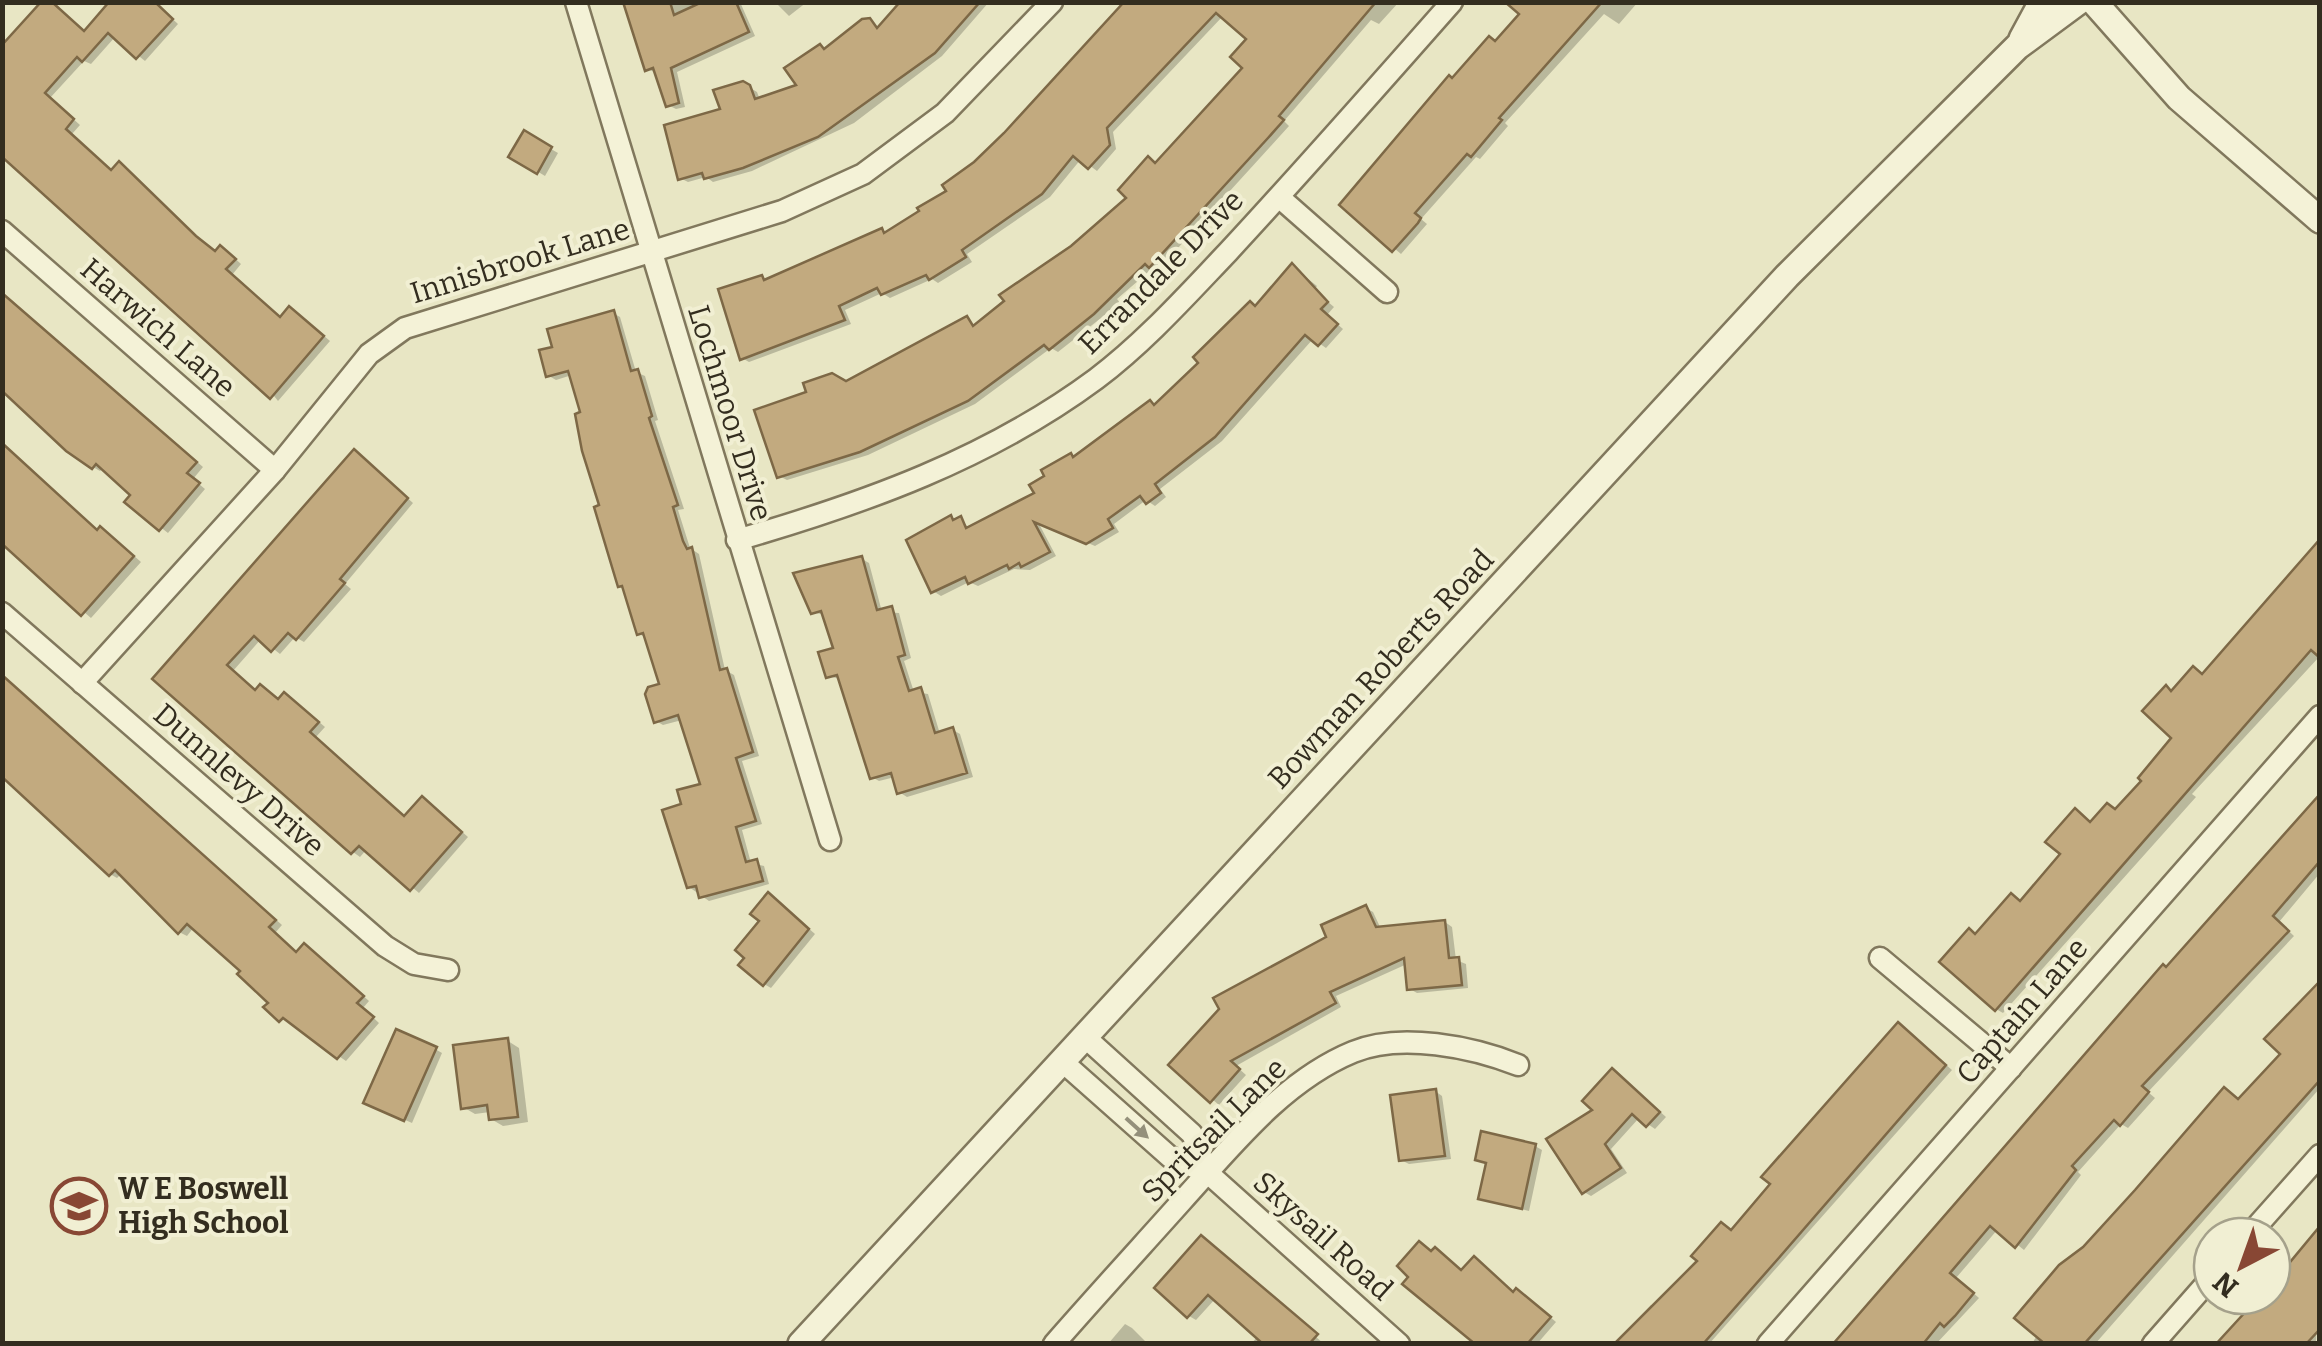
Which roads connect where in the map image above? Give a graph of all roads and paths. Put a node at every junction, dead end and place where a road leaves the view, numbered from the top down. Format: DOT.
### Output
graph roads {
  1 [pos="576,2"];
  2 [pos="1052,2"];
  3 [pos="1452,2"];
  4 [pos="2042,2"];
  5 [pos="2078,2"];
  6 [pos="2094,2"];
  7 [pos="2118,2"];
  8 [pos="2127,37"];
  9 [pos="2017,48"];
  10 [pos="1279,197"];
  11 [pos="2320,220"];
  12 [pos="2,231"];
  13 [pos="649,253"];
  14 [pos="1387,292"];
  15 [pos="275,470"];
  16 [pos="737,540"];
  17 [pos="2,613"];
  18 [pos="82,683"];
  19 [pos="2320,716"];
  20 [pos="830,840"];
  21 [pos="1880,958"];
  22 [pos="448,970"];
  23 [pos="1086,1038"];
  24 [pos="1064,1062"];
  25 [pos="1518,1065"];
  26 [pos="2011,1068"];
  27 [pos="2320,1155"];
  28 [pos="1208,1172"];
  29 [pos="2266,1216"];
  30 [pos="2192,1300"];
  31 [pos="800,1344"];
  32 [pos="1054,1344"];
  33 [pos="1399,1344"];
  34 [pos="1768,1344"];
  35 [pos="2154,1344"];
  1 -- 13 [label="street, Lochmoor Drive"];
  2 -- 13 [label="street, Innisbrook Lane"];
  3 -- 10 [label="street, Errandale Drive"];
  4 -- 9 [label="street, Bowman Roberts Road"];
  5 -- 9 [label="street, Bowman Roberts Road"];
  6 -- 8 [label="street"];
  7 -- 8 [label="street"];
  8 -- 11 [label="street"];
  9 -- 23 [label="street, Bowman Roberts Road"];
  10 -- 14 [label="street"];
  10 -- 16 [label="street, Errandale Drive"];
  12 -- 15 [label="street, Harwich Lane"];
  13 -- 15 [label="street, Innisbrook Lane"];
  13 -- 16 [label="street, Lochmoor Drive"];
  15 -- 18 [label="street, Innisbrook Lane"];
  16 -- 20 [label="street, Lochmoor Drive"];
  17 -- 18 [label="street, Dunnlevy Drive"];
  18 -- 22 [label="street, Dunnlevy Drive"];
  19 -- 26 [label="street, Captain Lane"];
  21 -- 26 [label="street"];
  23 -- 24 [label="street, Bowman Roberts Road"];
  23 -- 28 [label="street, Skysail Road"];
  24 -- 28 [label="street, Skysail Road, one-way"];
  24 -- 31 [label="street, Bowman Roberts Road"];
  25 -- 28 [label="street, Spritsail Lane"];
  26 -- 34 [label="street, Captain Lane"];
  27 -- 29 [label="street"];
  28 -- 32 [label="street, Spritsail Lane"];
  28 -- 33 [label="street, Skysail Road"];
  30 -- 35 [label="street"];
}
